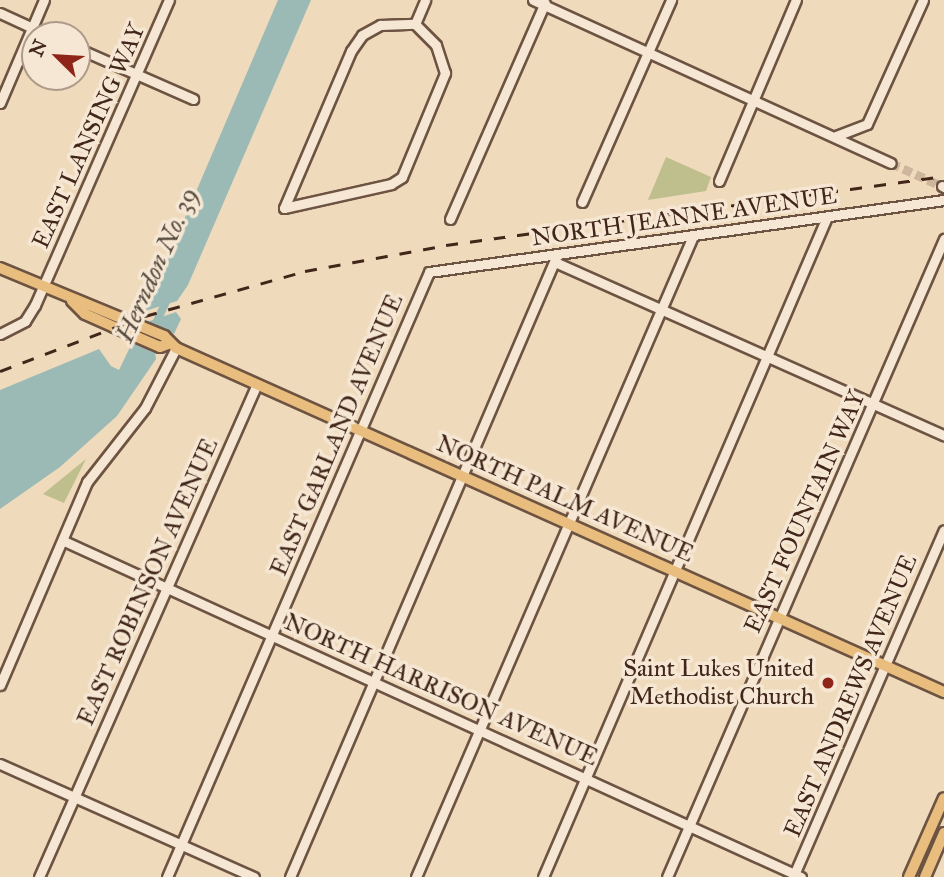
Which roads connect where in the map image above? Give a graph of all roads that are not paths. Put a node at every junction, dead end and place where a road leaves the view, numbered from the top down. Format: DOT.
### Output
graph roads {
  1 [pos="44,0"];
  2 [pos="169,0"];
  3 [pos="425,0"];
  4 [pos="533,0"];
  5 [pos="671,0"];
  6 [pos="796,0"];
  7 [pos="923,0"];
  8 [pos="545,3"];
  9 [pos="0,13"];
  10 [pos="35,21"];
  11 [pos="21,23"];
  12 [pos="415,24"];
  13 [pos="648,51"];
  14 [pos="21,54"];
  15 [pos="91,54"];
  16 [pos="137,75"];
  17 [pos="192,99"];
  18 [pos="754,99"];
  19 [pos="0,103"];
  20 [pos="836,136"];
  21 [pos="891,163"];
  22 [pos="719,181"];
  23 [pos="944,200"];
  24 [pos="582,202"];
  25 [pos="827,217"];
  26 [pos="450,219"];
  27 [pos="693,236"];
  28 [pos="944,239"];
  29 [pos="557,259"];
  30 [pos="0,268"];
  31 [pos="429,272"];
  32 [pos="44,288"];
  33 [pos="662,310"];
  34 [pos="0,334"];
  35 [pos="166,343"];
  36 [pos="767,357"];
  37 [pos="257,384"];
  38 [pos="874,404"];
  39 [pos="359,429"];
  40 [pos="944,435"];
  41 [pos="463,477"];
  42 [pos="568,524"];
  43 [pos="944,530"];
  44 [pos="64,541"];
  45 [pos="674,571"];
  46 [pos="166,588"];
  47 [pos="779,618"];
  48 [pos="272,636"];
  49 [pos="884,666"];
  50 [pos="375,683"];
  51 [pos="0,685"];
  52 [pos="944,692"];
  53 [pos="480,729"];
  54 [pos="0,764"];
  55 [pos="586,776"];
  56 [pos="75,796"];
  57 [pos="944,798"];
  58 [pos="690,825"];
  59 [pos="944,833"];
  60 [pos="181,844"];
  61 [pos="796,876"];
  62 [pos="39,877"];
  63 [pos="167,877"];
  64 [pos="254,877"];
  65 [pos="290,877"];
  66 [pos="416,877"];
  67 [pos="543,877"];
  68 [pos="667,877"];
  69 [pos="909,877"];
  70 [pos="925,877"];
  1 -- 10 [label="street"];
  2 -- 16 [label="street, EAST LANSING WAY"];
  3 -- 12 [label="street"];
  4 -- 8 [label="street"];
  5 -- 13 [label="street"];
  6 -- 18 [label="street"];
  7 -- 20 [label="street"];
  8 -- 13 [label="street"];
  8 -- 26 [label="street"];
  9 -- 11 [label="street"];
  12 -- 12 [label="street"];
  13 -- 18 [label="street"];
  13 -- 24 [label="street"];
  14 -- 19 [label="street"];
  15 -- 16 [label="street"];
  16 -- 17 [label="street"];
  16 -- 32 [label="street, EAST LANSING WAY"];
  18 -- 20 [label="street"];
  18 -- 22 [label="street"];
  20 -- 21 [label="street"];
  23 -- 25 [label="street, NORTH JEANNE AVENUE"];
  25 -- 27 [label="street, NORTH JEANNE AVENUE"];
  25 -- 36 [label="street"];
  27 -- 29 [label="street, NORTH JEANNE AVENUE"];
  27 -- 33 [label="street"];
  28 -- 38 [label="street, EAST FOUNTAIN WAY"];
  29 -- 31 [label="street, NORTH JEANNE AVENUE"];
  29 -- 33 [label="street"];
  29 -- 41 [label="street"];
  30 -- 32 [label="main road, NORTH PALM AVENUE"];
  31 -- 39 [label="street, EAST GARLAND AVENUE"];
  32 -- 34 [label="street, EAST LANSING WAY"];
  32 -- 35 [label="main road, NORTH PALM AVENUE"];
  33 -- 36 [label="street"];
  33 -- 42 [label="street"];
  35 -- 37 [label="main road, NORTH PALM AVENUE"];
  35 -- 44 [label="street"];
  36 -- 38 [label="street"];
  36 -- 45 [label="street"];
  37 -- 39 [label="main road, NORTH PALM AVENUE"];
  37 -- 46 [label="street, EAST ROBINSON AVENUE"];
  38 -- 40 [label="street"];
  38 -- 47 [label="street, EAST FOUNTAIN WAY"];
  39 -- 41 [label="main road, NORTH PALM AVENUE"];
  39 -- 48 [label="street, EAST GARLAND AVENUE"];
  41 -- 42 [label="main road, NORTH PALM AVENUE"];
  41 -- 50 [label="street"];
  42 -- 45 [label="main road, NORTH PALM AVENUE"];
  42 -- 53 [label="street"];
  43 -- 49 [label="street, EAST ANDREWS AVENUE"];
  44 -- 46 [label="street, NORTH HARRISON AVENUE"];
  44 -- 51 [label="street"];
  45 -- 47 [label="main road, NORTH PALM AVENUE"];
  45 -- 55 [label="street"];
  46 -- 48 [label="street, NORTH HARRISON AVENUE"];
  46 -- 56 [label="street, EAST ROBINSON AVENUE"];
  47 -- 49 [label="main road, NORTH PALM AVENUE"];
  47 -- 58 [label="street, EAST FOUNTAIN WAY"];
  48 -- 50 [label="street, NORTH HARRISON AVENUE"];
  48 -- 60 [label="street, EAST GARLAND AVENUE"];
  49 -- 52 [label="main road, NORTH PALM AVENUE"];
  49 -- 61 [label="street, EAST ANDREWS AVENUE"];
  50 -- 53 [label="street, NORTH HARRISON AVENUE"];
  50 -- 65 [label="street"];
  53 -- 55 [label="street, NORTH HARRISON AVENUE"];
  53 -- 66 [label="street"];
  54 -- 56 [label="street"];
  55 -- 58 [label="street, NORTH HARRISON AVENUE"];
  55 -- 67 [label="street"];
  56 -- 60 [label="street"];
  56 -- 62 [label="street, EAST ROBINSON AVENUE"];
  57 -- 69 [label="main road"];
  58 -- 61 [label="street, NORTH HARRISON AVENUE"];
  58 -- 68 [label="street, EAST FOUNTAIN WAY"];
  59 -- 70 [label="main road"];
  60 -- 63 [label="street, EAST GARLAND AVENUE"];
  60 -- 64 [label="street"];
}
